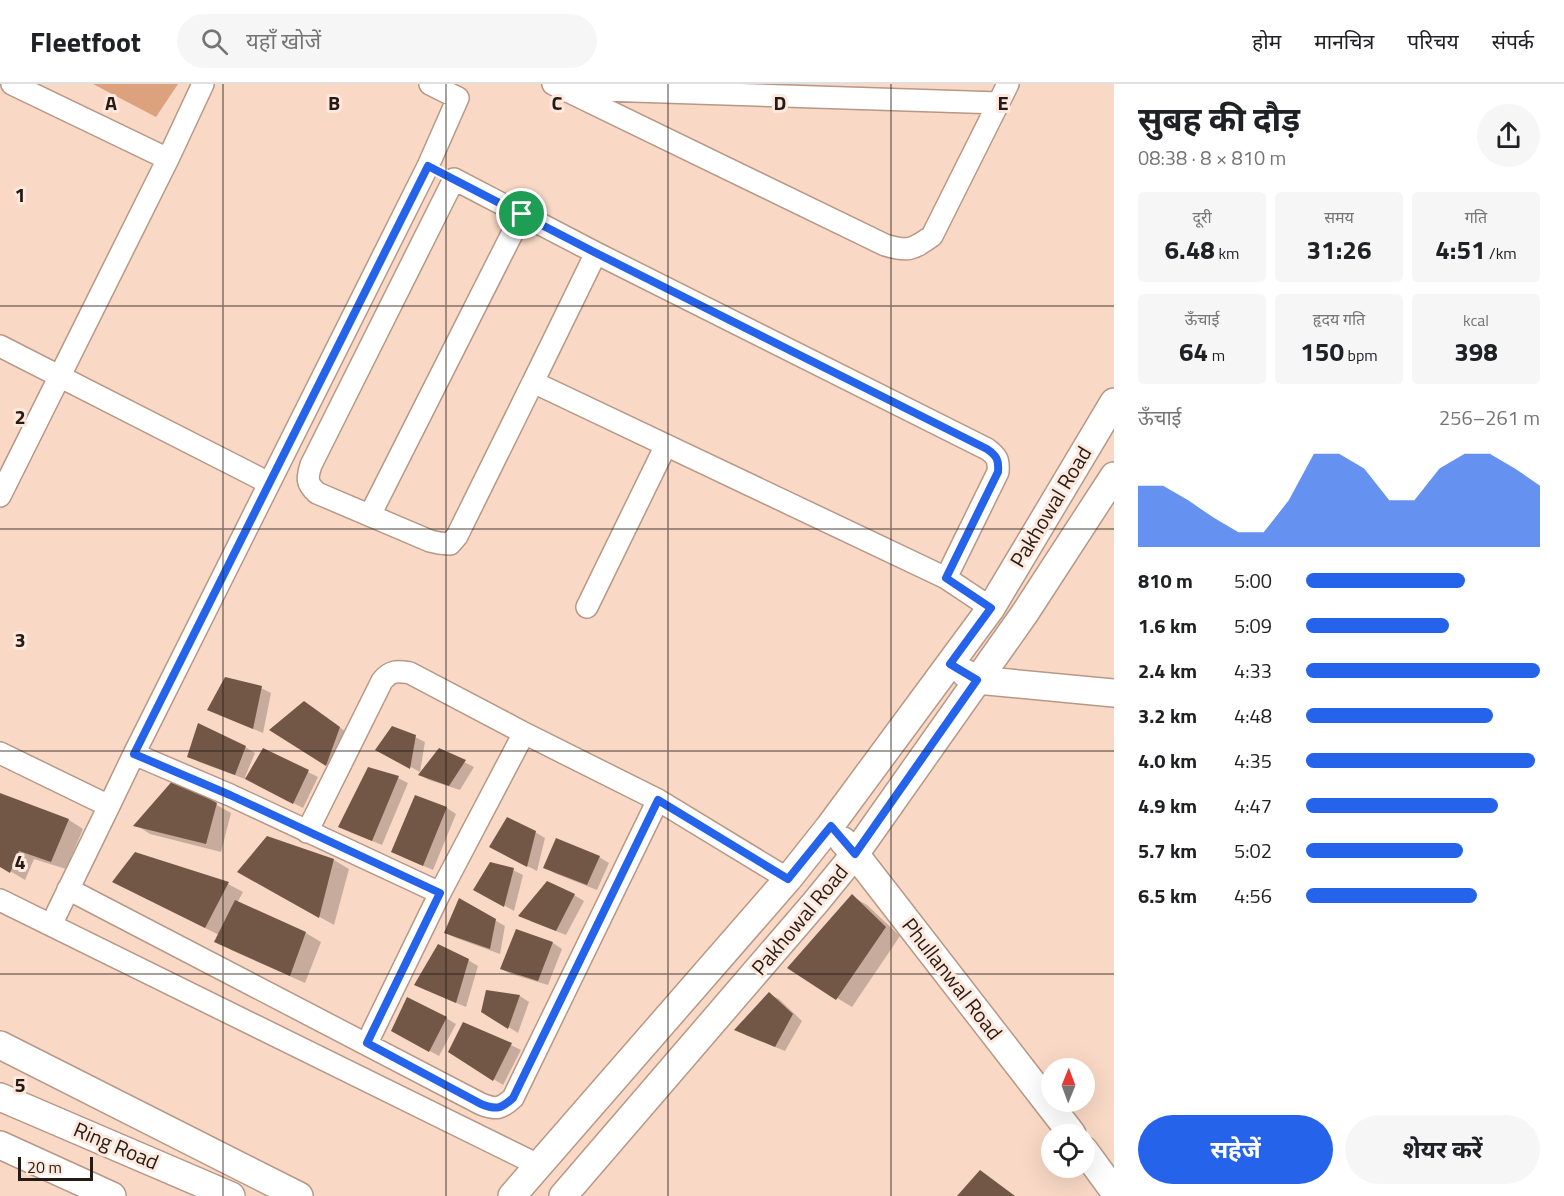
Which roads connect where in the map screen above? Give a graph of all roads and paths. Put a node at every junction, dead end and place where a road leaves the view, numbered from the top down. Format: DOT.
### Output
graph roads {
  1 [pos="12,84"];
  2 [pos="203,84"];
  3 [pos="430,84"];
  4 [pos="1008,84"];
  5 [pos="557,86"];
  6 [pos="462,91"];
  7 [pos="999,103"];
  8 [pos="168,159"];
  9 [pos="428,166"];
  10 [pos="454,179"];
  11 [pos="522,214"];
  12 [pos="596,253"];
  13 [pos="0,346"];
  14 [pos="61,376"];
  15 [pos="533,382"];
  16 [pos="1114,402"];
  17 [pos="666,445"];
  18 [pos="1114,476"];
  19 [pos="269,483"];
  20 [pos="0,496"];
  21 [pos="370,515"];
  22 [pos="946,578"];
  23 [pos="587,607"];
  24 [pos="991,608"];
  25 [pos="950,664"];
  26 [pos="977,680"];
  27 [pos="1114,693"];
  28 [pos="524,733"];
  29 [pos="0,753"];
  30 [pos="134,754"];
  31 [pos="658,800"];
  32 [pos="109,806"];
  33 [pos="831,826"];
  34 [pos="307,832"];
  35 [pos="855,854"];
  36 [pos="788,879"];
  37 [pos="68,889"];
  38 [pos="440,893"];
  39 [pos="0,900"];
  40 [pos="51,925"];
  41 [pos="367,1043"];
  42 [pos="0,1045"];
  43 [pos="0,1097"];
  44 [pos="1064,1124"];
  45 [pos="0,1145"];
  46 [pos="538,1165"];
  47 [pos="1095,1165"];
  48 [pos="1114,1191"];
  49 [pos="112,1196"];
  50 [pos="231,1196"];
  51 [pos="299,1196"];
  52 [pos="512,1196"];
  53 [pos="563,1196"];
  1 -- 8 [label="street"];
  2 -- 8 [label="street"];
  3 -- 6 [label="street"];
  4 -- 7 [label="street"];
  5 -- 7 [label="street"];
  5 -- 7 [label="street"];
  6 -- 9 [label="street"];
  8 -- 14 [label="street"];
  9 -- 10 [label="street"];
  9 -- 19 [label="street"];
  10 -- 11 [label="street"];
  10 -- 21 [label="street"];
  11 -- 12 [label="street"];
  11 -- 21 [label="street"];
  12 -- 15 [label="street"];
  12 -- 22 [label="street"];
  13 -- 14 [label="street"];
  14 -- 19 [label="street"];
  14 -- 20 [label="street"];
  15 -- 17 [label="street"];
  15 -- 21 [label="street"];
  16 -- 24 [label="street, Pakhowal Road"];
  17 -- 22 [label="street"];
  17 -- 23 [label="street"];
  18 -- 26 [label="street, Pakhowal Road"];
  19 -- 30 [label="street"];
  22 -- 24 [label="street"];
  24 -- 25 [label="street, Pakhowal Road"];
  25 -- 26 [label="street"];
  25 -- 33 [label="street, Pakhowal Road"];
  26 -- 27 [label="street"];
  26 -- 35 [label="street, Pakhowal Road"];
  28 -- 31 [label="street"];
  28 -- 34 [label="street"];
  28 -- 38 [label="street"];
  29 -- 32 [label="street"];
  30 -- 32 [label="street"];
  30 -- 34 [label="street"];
  31 -- 36 [label="street"];
  31 -- 41 [label="street"];
  32 -- 37 [label="street"];
  33 -- 35 [label="street, Phullanwal Road"];
  33 -- 36 [label="street, Pakhowal Road"];
  34 -- 38 [label="street"];
  35 -- 44 [label="street, Phullanwal Road"];
  35 -- 53 [label="street, Pakhowal Road"];
  36 -- 46 [label="street, Pakhowal Road"];
  37 -- 40 [label="street"];
  37 -- 41 [label="street"];
  38 -- 41 [label="street"];
  39 -- 40 [label="street"];
  40 -- 46 [label="street"];
  42 -- 51 [label="street"];
  43 -- 50 [label="street, Ring Road"];
  45 -- 49 [label="street"];
  46 -- 52 [label="street, Pakhowal Road"];
  47 -- 48 [label="street"];
}
